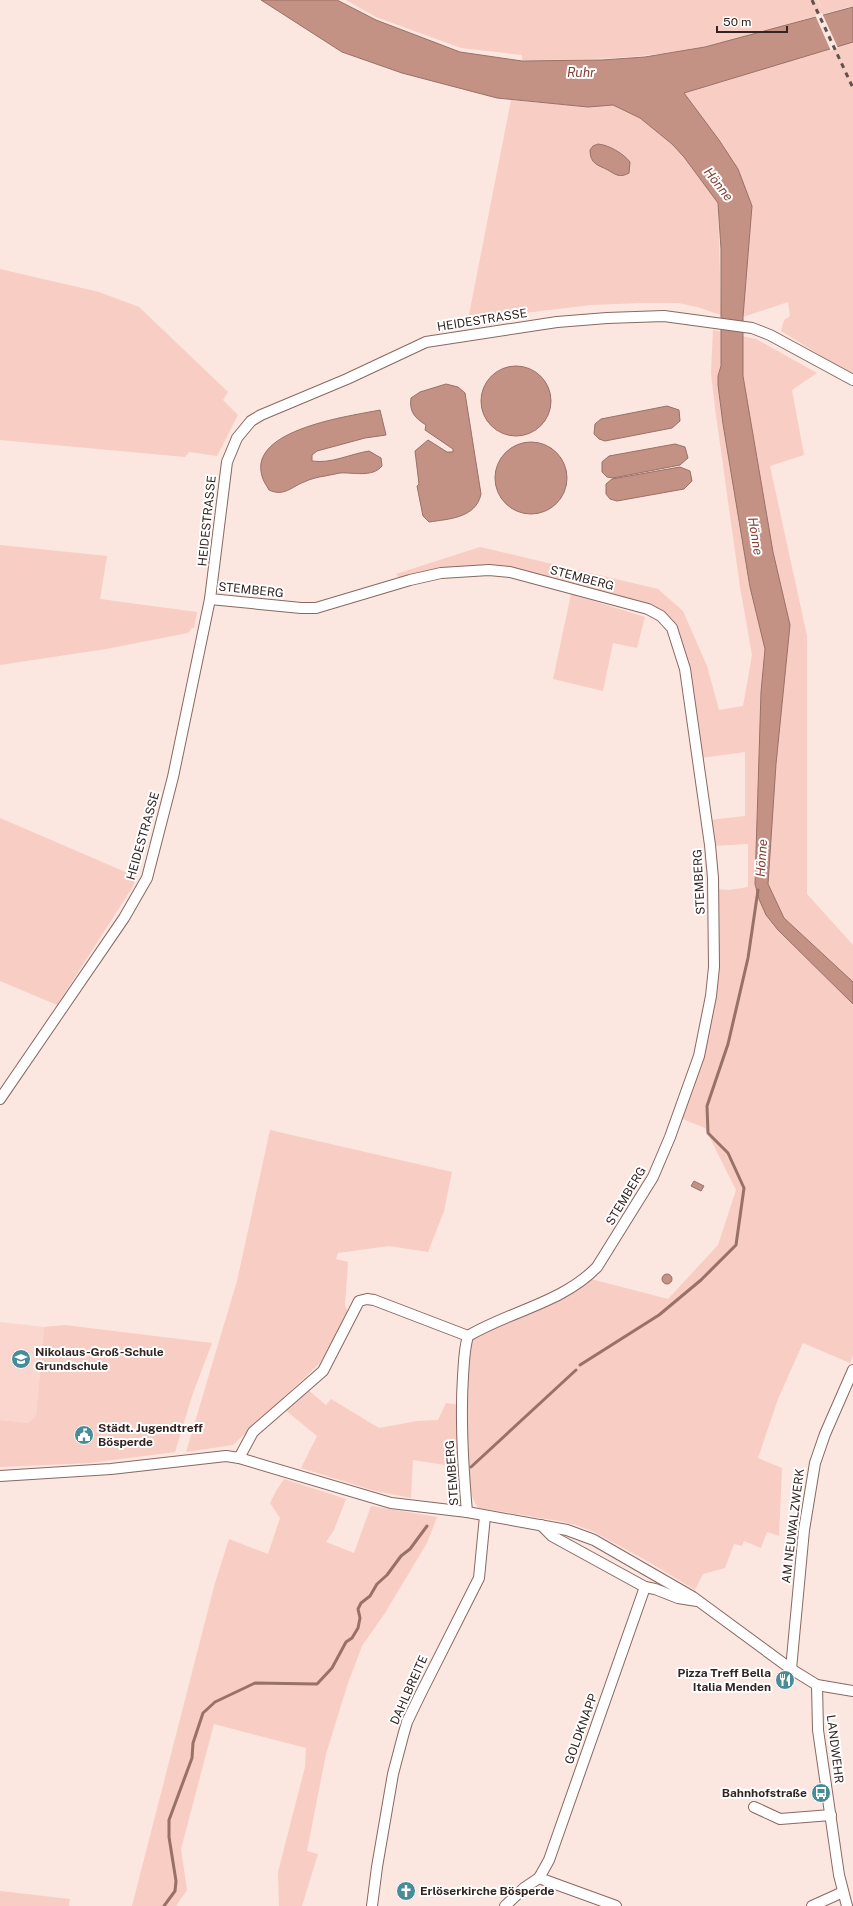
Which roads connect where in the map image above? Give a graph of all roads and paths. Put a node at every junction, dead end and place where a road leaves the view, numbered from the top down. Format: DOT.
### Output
graph roads {
  1 [pos="853,380"];
  2 [pos="210,599"];
  3 [pos="0,1099"];
  4 [pos="468,1336"];
  5 [pos="853,1370"];
  6 [pos="239,1458"];
  7 [pos="0,1476"];
  8 [pos="467,1512"];
  9 [pos="485,1516"];
  10 [pos="541,1525"];
  11 [pos="645,1588"];
  12 [pos="701,1602"];
  13 [pos="792,1669"];
  14 [pos="818,1685"];
  15 [pos="853,1690"];
  16 [pos="754,1807"];
  17 [pos="831,1815"];
  18 [pos="539,1878"];
  19 [pos="843,1892"];
  20 [pos="372,1906"];
  21 [pos="505,1906"];
  22 [pos="616,1906"];
  23 [pos="812,1906"];
  24 [pos="847,1906"];
  1 -- 2 [label="street, HEIDESTRASSE"];
  2 -- 3 [label="street, HEIDESTRASSE"];
  2 -- 4 [label="street, STEMBERG"];
  4 -- 6 [label="street"];
  4 -- 8 [label="street, STEMBERG"];
  5 -- 13 [label="street, AM NEUWALZWERK"];
  6 -- 7 [label="street"];
  6 -- 8 [label="street"];
  8 -- 9 [label="street"];
  9 -- 10 [label="street"];
  9 -- 20 [label="street, DAHLBREITE"];
  10 -- 11 [label="street"];
  10 -- 12 [label="street"];
  11 -- 12 [label="street"];
  11 -- 18 [label="street, GOLDKNAPP"];
  12 -- 13 [label="street"];
  13 -- 14 [label="street"];
  14 -- 15 [label="street"];
  14 -- 17 [label="street, LANDWEHR"];
  16 -- 17 [label="street"];
  17 -- 19 [label="street, LANDWEHR"];
  18 -- 21 [label="street"];
  18 -- 22 [label="street"];
  19 -- 23 [label="street"];
  19 -- 24 [label="street, LANDWEHR"];
}
